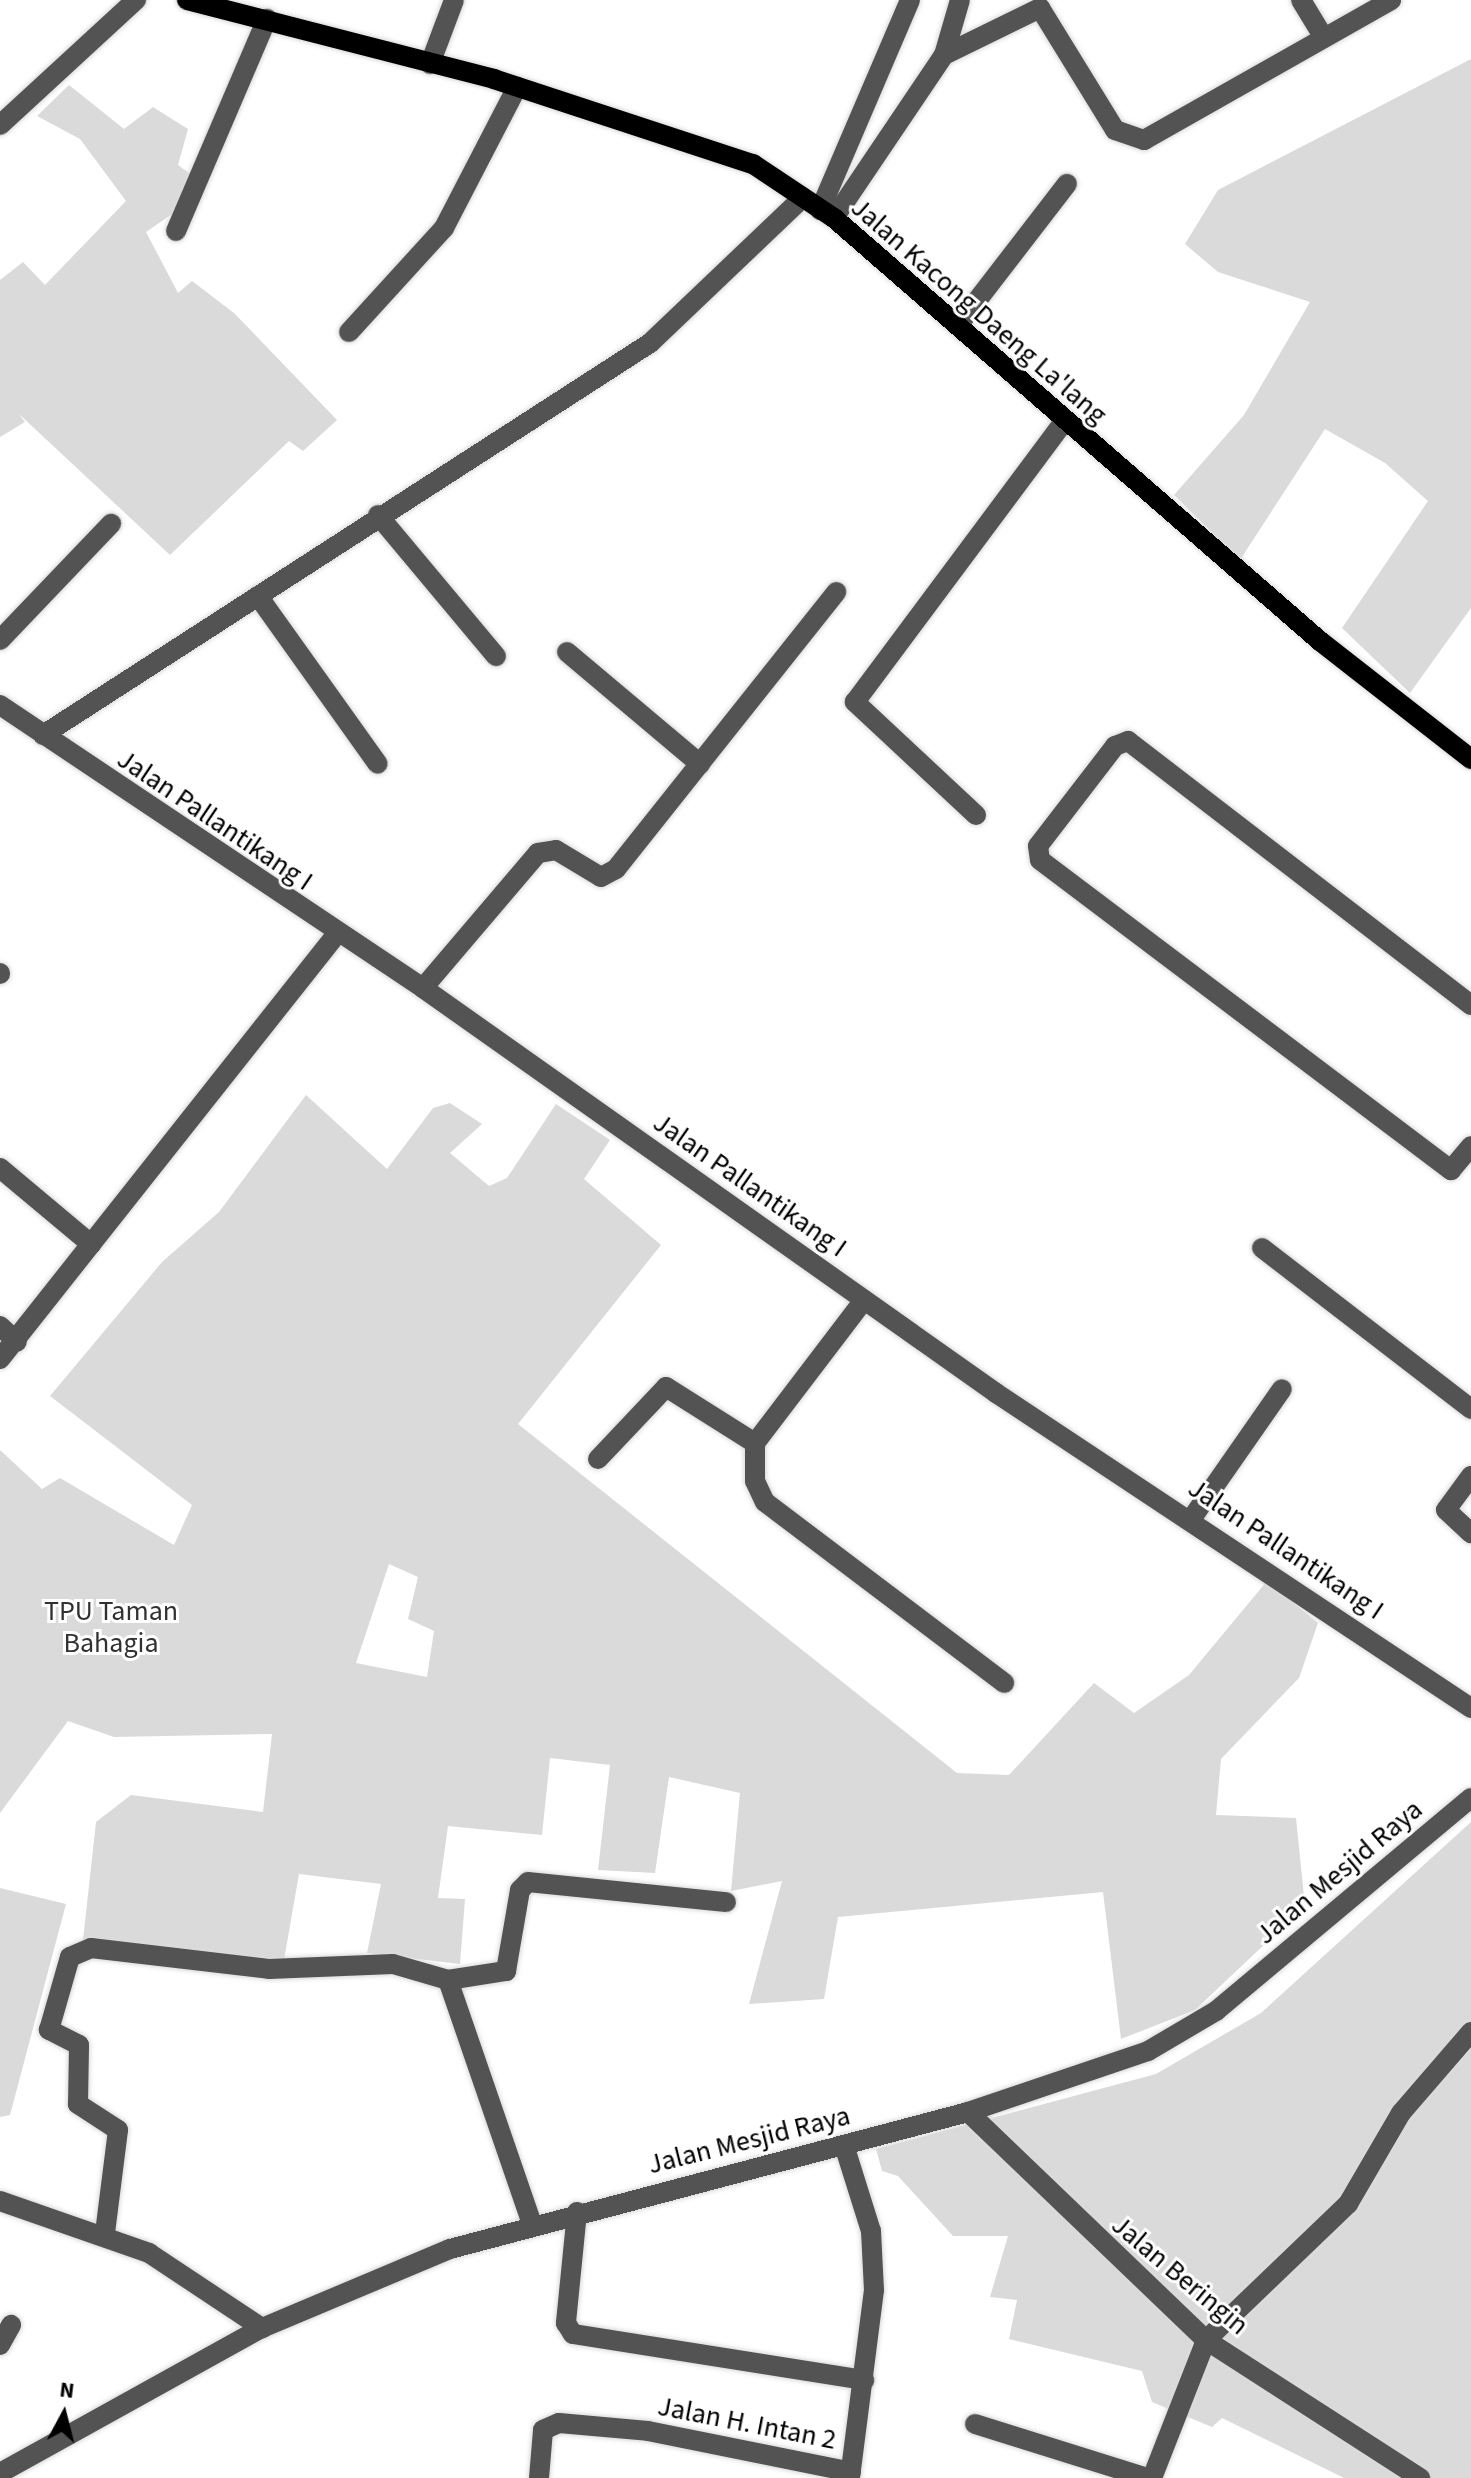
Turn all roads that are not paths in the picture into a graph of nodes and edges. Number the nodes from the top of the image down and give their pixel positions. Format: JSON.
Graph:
{"nodes":[{"id":1,"x":136,"y":0,"type":"edge"},
{"id":2,"x":187,"y":0,"type":"edge"},
{"id":3,"x":454,"y":0,"type":"edge"},
{"id":4,"x":910,"y":0,"type":"edge"},
{"id":5,"x":960,"y":0,"type":"edge"},
{"id":6,"x":1301,"y":0,"type":"edge"},
{"id":7,"x":1391,"y":0,"type":"edge"},
{"id":8,"x":1044,"y":3,"type":"edge"},
{"id":9,"x":267,"y":19,"type":"junction"},
{"id":10,"x":1324,"y":38,"type":"junction"},
{"id":11,"x":944,"y":55,"type":"junction"},
{"id":12,"x":430,"y":64,"type":"junction"},
{"id":13,"x":517,"y":87,"type":"junction"},
{"id":14,"x":0,"y":125,"type":"edge"},
{"id":15,"x":1067,"y":184,"type":"dead end"},
{"id":16,"x":801,"y":199,"type":"junction"},
{"id":17,"x":827,"y":214,"type":"junction"},
{"id":18,"x":176,"y":231,"type":"dead end"},
{"id":19,"x":959,"y":324,"type":"junction"},
{"id":20,"x":349,"y":332,"type":"dead end"},
{"id":21,"x":1063,"y":423,"type":"junction"},
{"id":22,"x":378,"y":515,"type":"junction"},
{"id":23,"x":111,"y":524,"type":"dead end"},
{"id":24,"x":836,"y":592,"type":"dead end"},
{"id":25,"x":258,"y":596,"type":"junction"},
{"id":26,"x":0,"y":640,"type":"edge"},
{"id":27,"x":567,"y":652,"type":"dead end"},
{"id":28,"x":496,"y":656,"type":"dead end"},
{"id":29,"x":0,"y":705,"type":"edge"},
{"id":30,"x":43,"y":735,"type":"junction"},
{"id":31,"x":1471,"y":759,"type":"edge"},
{"id":32,"x":378,"y":764,"type":"dead end"},
{"id":33,"x":700,"y":764,"type":"junction"},
{"id":34,"x":976,"y":815,"type":"dead end"},
{"id":35,"x":335,"y":936,"type":"junction"},
{"id":36,"x":423,"y":988,"type":"junction"},
{"id":37,"x":1471,"y":1005,"type":"edge"},
{"id":38,"x":1471,"y":1146,"type":"edge"},
{"id":39,"x":0,"y":1168,"type":"edge"},
{"id":40,"x":91,"y":1244,"type":"junction"},
{"id":41,"x":1262,"y":1248,"type":"dead end"},
{"id":42,"x":864,"y":1300,"type":"junction"},
{"id":43,"x":0,"y":1326,"type":"edge"},
{"id":44,"x":17,"y":1342,"type":"junction"},
{"id":45,"x":0,"y":1359,"type":"edge"},
{"id":46,"x":1282,"y":1389,"type":"dead end"},
{"id":47,"x":1471,"y":1409,"type":"edge"},
{"id":48,"x":755,"y":1443,"type":"junction"},
{"id":49,"x":598,"y":1459,"type":"dead end"},
{"id":50,"x":1471,"y":1476,"type":"edge"},
{"id":51,"x":1192,"y":1518,"type":"junction"},
{"id":52,"x":1471,"y":1533,"type":"edge"},
{"id":53,"x":1004,"y":1683,"type":"dead end"},
{"id":54,"x":1471,"y":1708,"type":"edge"},
{"id":55,"x":1471,"y":1798,"type":"edge"},
{"id":56,"x":726,"y":1902,"type":"dead end"},
{"id":57,"x":448,"y":1980,"type":"junction"},
{"id":58,"x":1471,"y":2032,"type":"edge"},
{"id":59,"x":968,"y":2112,"type":"junction"},
{"id":60,"x":844,"y":2145,"type":"junction"},
{"id":61,"x":0,"y":2201,"type":"edge"},
{"id":62,"x":577,"y":2212,"type":"junction"},
{"id":63,"x":532,"y":2224,"type":"junction"},
{"id":64,"x":105,"y":2233,"type":"junction"},
{"id":65,"x":11,"y":2325,"type":"dead end"},
{"id":66,"x":262,"y":2328,"type":"junction"},
{"id":67,"x":1206,"y":2340,"type":"junction"},
{"id":68,"x":0,"y":2345,"type":"edge"},
{"id":69,"x":864,"y":2380,"type":"junction"},
{"id":70,"x":975,"y":2424,"type":"dead end"},
{"id":71,"x":0,"y":2473,"type":"edge"},
{"id":72,"x":850,"y":2475,"type":"edge"},
{"id":73,"x":539,"y":2478,"type":"edge"},
{"id":74,"x":1149,"y":2478,"type":"edge"},
{"id":75,"x":1420,"y":2478,"type":"edge"}],
"edges":[{"from":1,"to":14,"type":"street"},
{"from":2,"to":9,"type":"main road","name":"Jalan Kacong Daeng La'lang"},
{"from":3,"to":12,"type":"street"},
{"from":4,"to":17,"type":"street"},
{"from":5,"to":11,"type":"street"},
{"from":6,"to":10,"type":"street"},
{"from":7,"to":10,"type":"street"},
{"from":8,"to":10,"type":"street"},
{"from":8,"to":11,"type":"street"},
{"from":9,"to":12,"type":"main road","name":"Jalan Kacong Daeng La'lang"},
{"from":9,"to":18,"type":"street"},
{"from":11,"to":17,"type":"street"},
{"from":12,"to":13,"type":"main road","name":"Jalan Kacong Daeng La'lang"},
{"from":13,"to":16,"type":"main road","name":"Jalan Kacong Daeng La'lang"},
{"from":13,"to":20,"type":"street"},
{"from":15,"to":19,"type":"street"},
{"from":16,"to":17,"type":"main road","name":"Jalan Kacong Daeng La'lang"},
{"from":16,"to":22,"type":"street"},
{"from":17,"to":19,"type":"main road","name":"Jalan Kacong Daeng La'lang"},
{"from":19,"to":21,"type":"main road","name":"Jalan Kacong Daeng La'lang"},
{"from":21,"to":31,"type":"main road","name":"Jalan Kacong Daeng La'lang"},
{"from":21,"to":34,"type":"street"},
{"from":22,"to":25,"type":"street"},
{"from":22,"to":28,"type":"street"},
{"from":23,"to":26,"type":"street"},
{"from":24,"to":33,"type":"street"},
{"from":25,"to":30,"type":"street"},
{"from":25,"to":32,"type":"street"},
{"from":27,"to":33,"type":"street"},
{"from":29,"to":30,"type":"street","name":"Jalan Pallantikang I"},
{"from":30,"to":35,"type":"street","name":"Jalan Pallantikang I"},
{"from":33,"to":36,"type":"street"},
{"from":35,"to":36,"type":"street","name":"Jalan Pallantikang I"},
{"from":35,"to":40,"type":"street"},
{"from":36,"to":42,"type":"street","name":"Jalan Pallantikang I"},
{"from":37,"to":38,"type":"street"},
{"from":39,"to":40,"type":"street"},
{"from":40,"to":44,"type":"street"},
{"from":41,"to":47,"type":"street"},
{"from":42,"to":48,"type":"street"},
{"from":42,"to":51,"type":"street","name":"Jalan Pallantikang I"},
{"from":43,"to":44,"type":"street"},
{"from":44,"to":45,"type":"street"},
{"from":46,"to":51,"type":"street"},
{"from":48,"to":49,"type":"street"},
{"from":48,"to":53,"type":"street"},
{"from":50,"to":52,"type":"street"},
{"from":51,"to":54,"type":"street","name":"Jalan Pallantikang I"},
{"from":55,"to":59,"type":"street","name":"Jalan Mesjid Raya"},
{"from":56,"to":57,"type":"street"},
{"from":57,"to":63,"type":"street"},
{"from":57,"to":64,"type":"street"},
{"from":58,"to":67,"type":"street"},
{"from":59,"to":60,"type":"street","name":"Jalan Mesjid Raya"},
{"from":59,"to":67,"type":"street","name":"Jalan Beringin"},
{"from":60,"to":62,"type":"street","name":"Jalan Mesjid Raya"},
{"from":60,"to":69,"type":"street","name":"Jalan H. Intan 2"},
{"from":61,"to":64,"type":"street"},
{"from":62,"to":63,"type":"street","name":"Jalan Mesjid Raya"},
{"from":62,"to":69,"type":"street"},
{"from":63,"to":66,"type":"street","name":"Jalan Mesjid Raya"},
{"from":64,"to":66,"type":"street"},
{"from":65,"to":68,"type":"street"},
{"from":66,"to":71,"type":"street","name":"Jalan Mesjid Raya"},
{"from":67,"to":74,"type":"street"},
{"from":67,"to":75,"type":"street","name":"Jalan Beringin"},
{"from":69,"to":72,"type":"street","name":"Jalan H. Intan 2"},
{"from":70,"to":74,"type":"street"},
{"from":72,"to":73,"type":"street","name":"Jalan H. Intan 2"}]}
